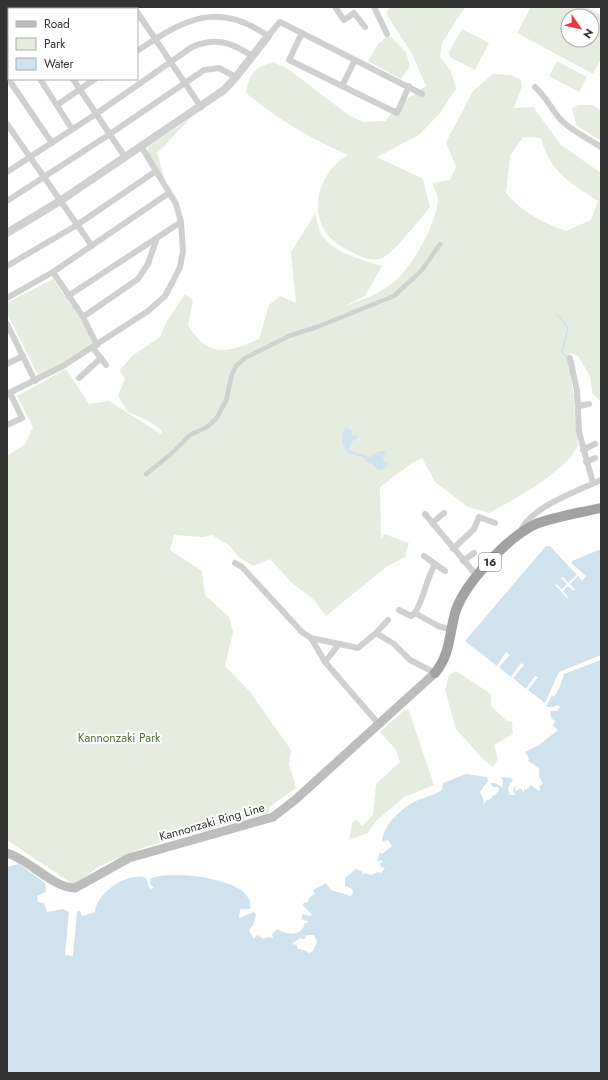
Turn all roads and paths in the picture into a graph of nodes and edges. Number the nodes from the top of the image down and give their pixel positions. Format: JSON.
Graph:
{"nodes":[{"id":1,"x":335,"y":7,"type":"edge"},
{"id":2,"x":374,"y":7,"type":"edge"},
{"id":3,"x":138,"y":13,"type":"edge"},
{"id":4,"x":366,"y":27,"type":"dead end"},
{"id":5,"x":302,"y":33,"type":"junction"},
{"id":6,"x":387,"y":34,"type":"dead end"},
{"id":7,"x":268,"y":36,"type":"junction"},
{"id":8,"x":156,"y":39,"type":"junction"},
{"id":9,"x":138,"y":48,"type":"edge"},
{"id":10,"x":252,"y":56,"type":"junction"},
{"id":11,"x":170,"y":60,"type":"junction"},
{"id":12,"x":355,"y":60,"type":"junction"},
{"id":13,"x":236,"y":77,"type":"junction"},
{"id":14,"x":10,"y":80,"type":"edge"},
{"id":15,"x":41,"y":80,"type":"edge"},
{"id":16,"x":74,"y":80,"type":"edge"},
{"id":17,"x":94,"y":80,"type":"edge"},
{"id":18,"x":185,"y":84,"type":"junction"},
{"id":19,"x":342,"y":86,"type":"junction"},
{"id":20,"x":409,"y":86,"type":"junction"},
{"id":21,"x":534,"y":87,"type":"dead end"},
{"id":22,"x":80,"y":89,"type":"junction"},
{"id":23,"x":422,"y":94,"type":"dead end"},
{"id":24,"x":57,"y":104,"type":"junction"},
{"id":25,"x":201,"y":107,"type":"junction"},
{"id":26,"x":96,"y":114,"type":"junction"},
{"id":27,"x":7,"y":124,"type":"edge"},
{"id":28,"x":72,"y":129,"type":"junction"},
{"id":29,"x":110,"y":134,"type":"junction"},
{"id":30,"x":52,"y":143,"type":"junction"},
{"id":31,"x":141,"y":146,"type":"junction"},
{"id":32,"x":601,"y":148,"type":"edge"},
{"id":33,"x":125,"y":157,"type":"junction"},
{"id":34,"x":30,"y":158,"type":"junction"},
{"id":35,"x":156,"y":171,"type":"junction"},
{"id":36,"x":7,"y":172,"type":"edge"},
{"id":37,"x":44,"y":178,"type":"junction"},
{"id":38,"x":169,"y":193,"type":"junction"},
{"id":39,"x":7,"y":201,"type":"edge"},
{"id":40,"x":60,"y":201,"type":"junction"},
{"id":41,"x":181,"y":222,"type":"junction"},
{"id":42,"x":77,"y":225,"type":"junction"},
{"id":43,"x":7,"y":233,"type":"edge"},
{"id":44,"x":157,"y":238,"type":"junction"},
{"id":45,"x":440,"y":244,"type":"dead end"},
{"id":46,"x":92,"y":246,"type":"junction"},
{"id":47,"x":7,"y":266,"type":"edge"},
{"id":48,"x":53,"y":272,"type":"junction"},
{"id":49,"x":68,"y":296,"type":"junction"},
{"id":50,"x":7,"y":298,"type":"edge"},
{"id":51,"x":83,"y":317,"type":"junction"},
{"id":52,"x":7,"y":324,"type":"edge"},
{"id":53,"x":9,"y":331,"type":"edge"},
{"id":54,"x":95,"y":346,"type":"junction"},
{"id":55,"x":23,"y":356,"type":"junction"},
{"id":56,"x":101,"y":358,"type":"junction"},
{"id":57,"x":570,"y":358,"type":"dead end"},
{"id":58,"x":7,"y":364,"type":"edge"},
{"id":59,"x":106,"y":365,"type":"dead end"},
{"id":60,"x":79,"y":378,"type":"dead end"},
{"id":61,"x":35,"y":381,"type":"junction"},
{"id":62,"x":8,"y":393,"type":"edge"},
{"id":63,"x":589,"y":404,"type":"dead end"},
{"id":64,"x":579,"y":406,"type":"junction"},
{"id":65,"x":7,"y":425,"type":"edge"},
{"id":66,"x":595,"y":444,"type":"dead end"},
{"id":67,"x":584,"y":450,"type":"junction"},
{"id":68,"x":595,"y":458,"type":"dead end"},
{"id":69,"x":586,"y":462,"type":"junction"},
{"id":70,"x":146,"y":474,"type":"dead end"},
{"id":71,"x":601,"y":480,"type":"edge"},
{"id":72,"x":593,"y":483,"type":"junction"},
{"id":73,"x":601,"y":508,"type":"edge"},
{"id":74,"x":539,"y":511,"type":"junction"},
{"id":75,"x":444,"y":513,"type":"dead end"},
{"id":76,"x":425,"y":514,"type":"dead end"},
{"id":77,"x":432,"y":522,"type":"junction"},
{"id":78,"x":543,"y":522,"type":"junction"},
{"id":79,"x":494,"y":523,"type":"dead end"},
{"id":80,"x":520,"y":533,"type":"junction"},
{"id":81,"x":453,"y":549,"type":"junction"},
{"id":82,"x":474,"y":553,"type":"dead end"},
{"id":83,"x":424,"y":556,"type":"dead end"},
{"id":84,"x":463,"y":561,"type":"junction"},
{"id":85,"x":235,"y":563,"type":"dead end"},
{"id":86,"x":435,"y":564,"type":"junction"},
{"id":87,"x":445,"y":571,"type":"dead end"},
{"id":88,"x":476,"y":576,"type":"junction"},
{"id":89,"x":398,"y":610,"type":"dead end"},
{"id":90,"x":415,"y":613,"type":"junction"},
{"id":91,"x":388,"y":620,"type":"dead end"},
{"id":92,"x":452,"y":630,"type":"junction"},
{"id":93,"x":376,"y":633,"type":"junction"},
{"id":94,"x":311,"y":638,"type":"junction"},
{"id":95,"x":339,"y":644,"type":"junction"},
{"id":96,"x":325,"y":662,"type":"junction"},
{"id":97,"x":435,"y":673,"type":"junction"},
{"id":98,"x":377,"y":722,"type":"dead end"},
{"id":99,"x":7,"y":853,"type":"edge"}],
"edges":[{"from":1,"to":4,"type":"street"},
{"from":2,"to":6,"type":"street"},
{"from":3,"to":8,"type":"street"},
{"from":5,"to":7,"type":"street"},
{"from":5,"to":12,"type":"street"},
{"from":5,"to":19,"type":"street"},
{"from":7,"to":8,"type":"street"},
{"from":7,"to":10,"type":"street"},
{"from":8,"to":9,"type":"street"},
{"from":8,"to":11,"type":"street"},
{"from":10,"to":11,"type":"street"},
{"from":10,"to":13,"type":"street"},
{"from":11,"to":18,"type":"street"},
{"from":11,"to":26,"type":"street"},
{"from":12,"to":19,"type":"street"},
{"from":12,"to":20,"type":"street"},
{"from":13,"to":18,"type":"street"},
{"from":13,"to":25,"type":"street"},
{"from":14,"to":30,"type":"street"},
{"from":15,"to":24,"type":"street"},
{"from":16,"to":22,"type":"street"},
{"from":17,"to":22,"type":"street"},
{"from":18,"to":25,"type":"street"},
{"from":18,"to":29,"type":"street"},
{"from":19,"to":20,"type":"street"},
{"from":20,"to":23,"type":"street"},
{"from":21,"to":32,"type":"street"},
{"from":22,"to":24,"type":"street"},
{"from":22,"to":26,"type":"street"},
{"from":24,"to":28,"type":"street"},
{"from":25,"to":31,"type":"street"},
{"from":26,"to":28,"type":"street"},
{"from":26,"to":29,"type":"street"},
{"from":27,"to":34,"type":"street"},
{"from":28,"to":30,"type":"street"},
{"from":29,"to":33,"type":"street"},
{"from":29,"to":37,"type":"street"},
{"from":30,"to":34,"type":"street"},
{"from":31,"to":33,"type":"street"},
{"from":31,"to":35,"type":"street"},
{"from":33,"to":40,"type":"street"},
{"from":34,"to":36,"type":"street"},
{"from":34,"to":37,"type":"street"},
{"from":35,"to":38,"type":"street"},
{"from":35,"to":42,"type":"street"},
{"from":37,"to":39,"type":"street"},
{"from":37,"to":40,"type":"street"},
{"from":38,"to":41,"type":"street"},
{"from":38,"to":46,"type":"street"},
{"from":40,"to":42,"type":"street"},
{"from":40,"to":43,"type":"street"},
{"from":41,"to":44,"type":"street"},
{"from":41,"to":54,"type":"street"},
{"from":42,"to":46,"type":"street"},
{"from":42,"to":47,"type":"street"},
{"from":44,"to":49,"type":"street"},
{"from":44,"to":51,"type":"street"},
{"from":45,"to":70,"type":"street"},
{"from":46,"to":48,"type":"street"},
{"from":48,"to":49,"type":"street"},
{"from":48,"to":50,"type":"street"},
{"from":49,"to":51,"type":"street"},
{"from":51,"to":54,"type":"street"},
{"from":52,"to":53,"type":"street"},
{"from":53,"to":55,"type":"street"},
{"from":54,"to":56,"type":"street"},
{"from":54,"to":61,"type":"street"},
{"from":55,"to":58,"type":"street"},
{"from":55,"to":61,"type":"street"},
{"from":56,"to":59,"type":"street"},
{"from":56,"to":60,"type":"street"},
{"from":57,"to":64,"type":"street"},
{"from":61,"to":62,"type":"street"},
{"from":62,"to":65,"type":"street"},
{"from":63,"to":64,"type":"street"},
{"from":64,"to":67,"type":"street"},
{"from":66,"to":67,"type":"street"},
{"from":67,"to":69,"type":"street"},
{"from":68,"to":69,"type":"street"},
{"from":69,"to":72,"type":"street"},
{"from":71,"to":72,"type":"street"},
{"from":72,"to":74,"type":"street"},
{"from":73,"to":78,"type":"highway","number":"16"},
{"from":74,"to":78,"type":"street"},
{"from":74,"to":80,"type":"street"},
{"from":75,"to":77,"type":"street"},
{"from":76,"to":77,"type":"street"},
{"from":77,"to":81,"type":"street"},
{"from":78,"to":80,"type":"highway","number":"16"},
{"from":79,"to":81,"type":"street"},
{"from":80,"to":88,"type":"highway","number":"16"},
{"from":81,"to":84,"type":"street"},
{"from":82,"to":84,"type":"street"},
{"from":83,"to":86,"type":"street"},
{"from":84,"to":88,"type":"street"},
{"from":85,"to":94,"type":"street"},
{"from":86,"to":87,"type":"street"},
{"from":86,"to":90,"type":"street"},
{"from":88,"to":92,"type":"highway","number":"16"},
{"from":89,"to":90,"type":"street"},
{"from":90,"to":92,"type":"street"},
{"from":91,"to":93,"type":"street"},
{"from":92,"to":97,"type":"highway","number":"16"},
{"from":93,"to":95,"type":"street"},
{"from":93,"to":97,"type":"street"},
{"from":94,"to":95,"type":"street"},
{"from":94,"to":96,"type":"street"},
{"from":95,"to":96,"type":"street"},
{"from":96,"to":98,"type":"street"},
{"from":97,"to":99,"type":"main road","name":"Kannonzaki Ring Line"}]}
